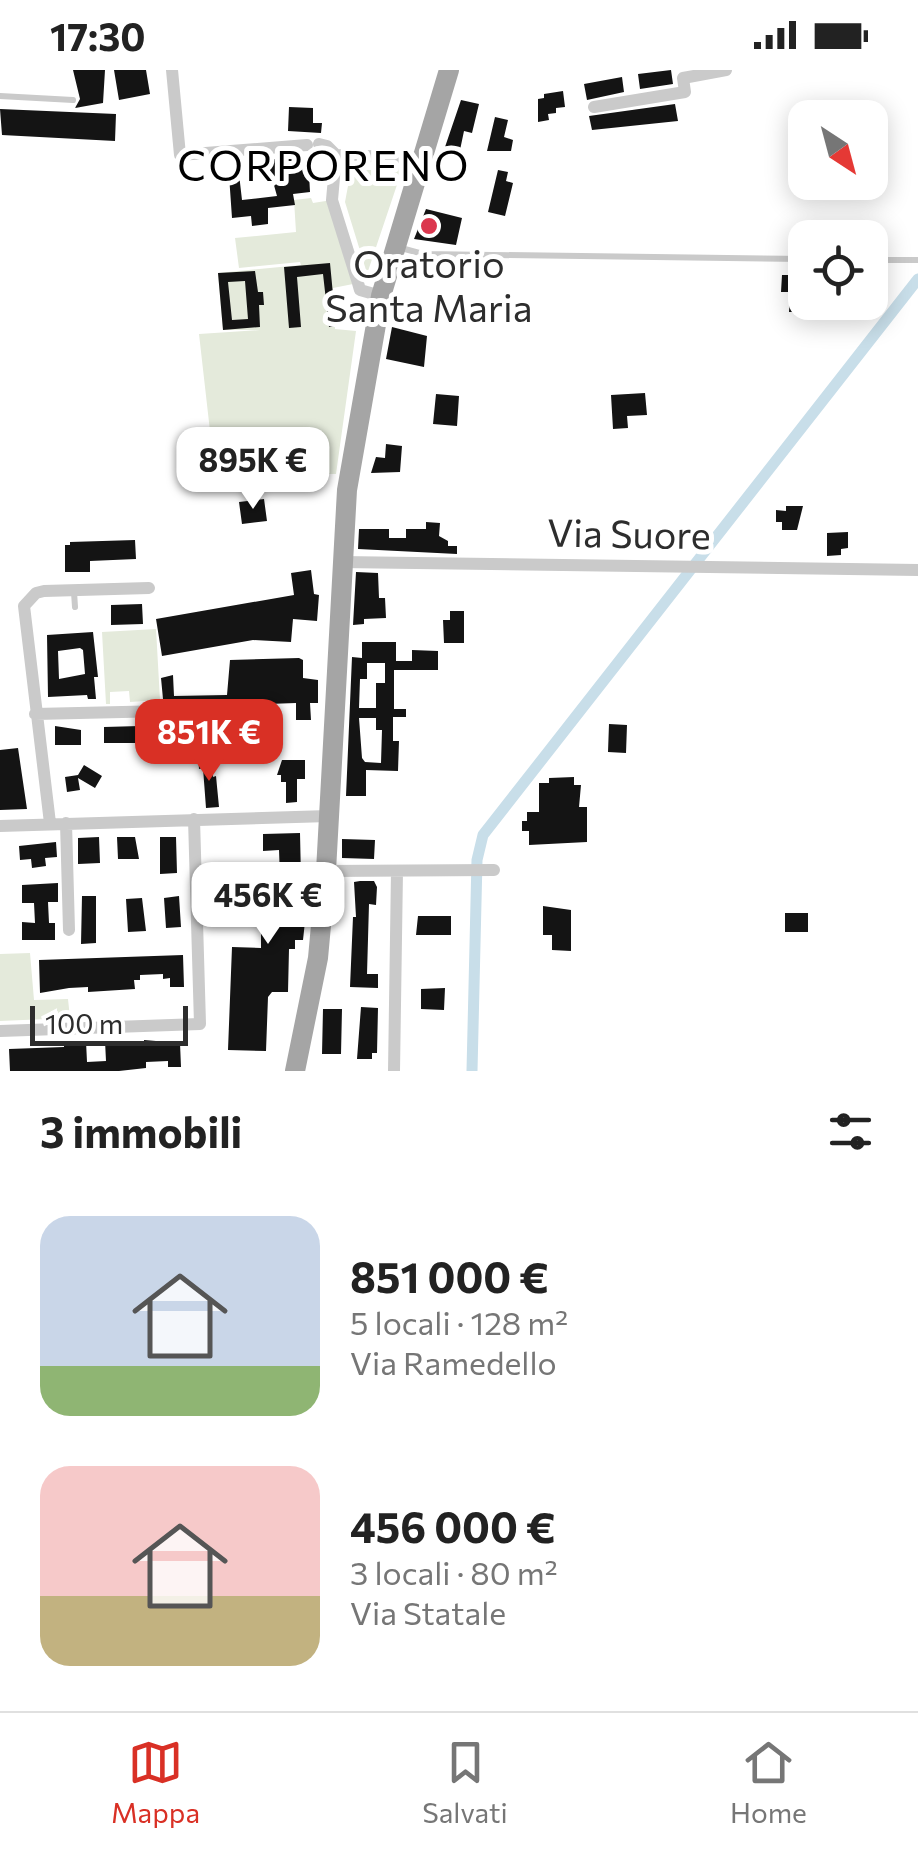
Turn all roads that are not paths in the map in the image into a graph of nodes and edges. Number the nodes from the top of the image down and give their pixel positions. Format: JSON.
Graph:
{"nodes":[{"id":1,"x":172,"y":70,"type":"edge"},
{"id":2,"x":449,"y":70,"type":"edge"},
{"id":3,"x":726,"y":70,"type":"edge"},
{"id":4,"x":0,"y":96,"type":"edge"},
{"id":5,"x":73,"y":100,"type":"dead end"},
{"id":6,"x":594,"y":107,"type":"dead end"},
{"id":7,"x":336,"y":156,"type":"junction"},
{"id":8,"x":422,"y":158,"type":"junction"},
{"id":9,"x":395,"y":246,"type":"junction"},
{"id":10,"x":788,"y":259,"type":"edge"},
{"id":11,"x":888,"y":260,"type":"edge"},
{"id":12,"x":918,"y":260,"type":"edge"},
{"id":13,"x":381,"y":296,"type":"junction"},
{"id":14,"x":340,"y":562,"type":"junction"},
{"id":15,"x":918,"y":570,"type":"edge"},
{"id":16,"x":149,"y":588,"type":"dead end"},
{"id":17,"x":74,"y":590,"type":"junction"},
{"id":18,"x":74,"y":607,"type":"dead end"},
{"id":19,"x":35,"y":714,"type":"junction"},
{"id":20,"x":170,"y":750,"type":"dead end"},
{"id":21,"x":329,"y":816,"type":"junction"},
{"id":22,"x":194,"y":818,"type":"junction"},
{"id":23,"x":50,"y":823,"type":"junction"},
{"id":24,"x":66,"y":823,"type":"junction"},
{"id":25,"x":0,"y":826,"type":"edge"},
{"id":26,"x":494,"y":870,"type":"dead end"},
{"id":27,"x":326,"y":871,"type":"junction"},
{"id":28,"x":397,"y":871,"type":"junction"},
{"id":29,"x":68,"y":930,"type":"dead end"},
{"id":30,"x":0,"y":1031,"type":"edge"},
{"id":31,"x":295,"y":1071,"type":"edge"},
{"id":32,"x":394,"y":1071,"type":"edge"}],
"edges":[{"from":1,"to":7,"type":"street"},
{"from":2,"to":8,"type":"main road"},
{"from":3,"to":6,"type":"street"},
{"from":4,"to":5,"type":"lane"},
{"from":7,"to":8,"type":"street"},
{"from":7,"to":13,"type":"street"},
{"from":8,"to":9,"type":"main road"},
{"from":9,"to":10,"type":"lane"},
{"from":9,"to":13,"type":"main road"},
{"from":11,"to":12,"type":"lane"},
{"from":13,"to":14,"type":"main road"},
{"from":14,"to":15,"type":"street","name":"Via Suore"},
{"from":14,"to":21,"type":"main road"},
{"from":16,"to":17,"type":"street"},
{"from":17,"to":18,"type":"lane"},
{"from":17,"to":19,"type":"street"},
{"from":19,"to":20,"type":"street"},
{"from":19,"to":23,"type":"street"},
{"from":21,"to":22,"type":"street"},
{"from":21,"to":27,"type":"main road"},
{"from":22,"to":24,"type":"street"},
{"from":22,"to":30,"type":"street"},
{"from":23,"to":24,"type":"street"},
{"from":23,"to":25,"type":"street"},
{"from":24,"to":29,"type":"street"},
{"from":26,"to":28,"type":"street"},
{"from":27,"to":28,"type":"street"},
{"from":27,"to":31,"type":"main road"},
{"from":28,"to":32,"type":"street"}]}
